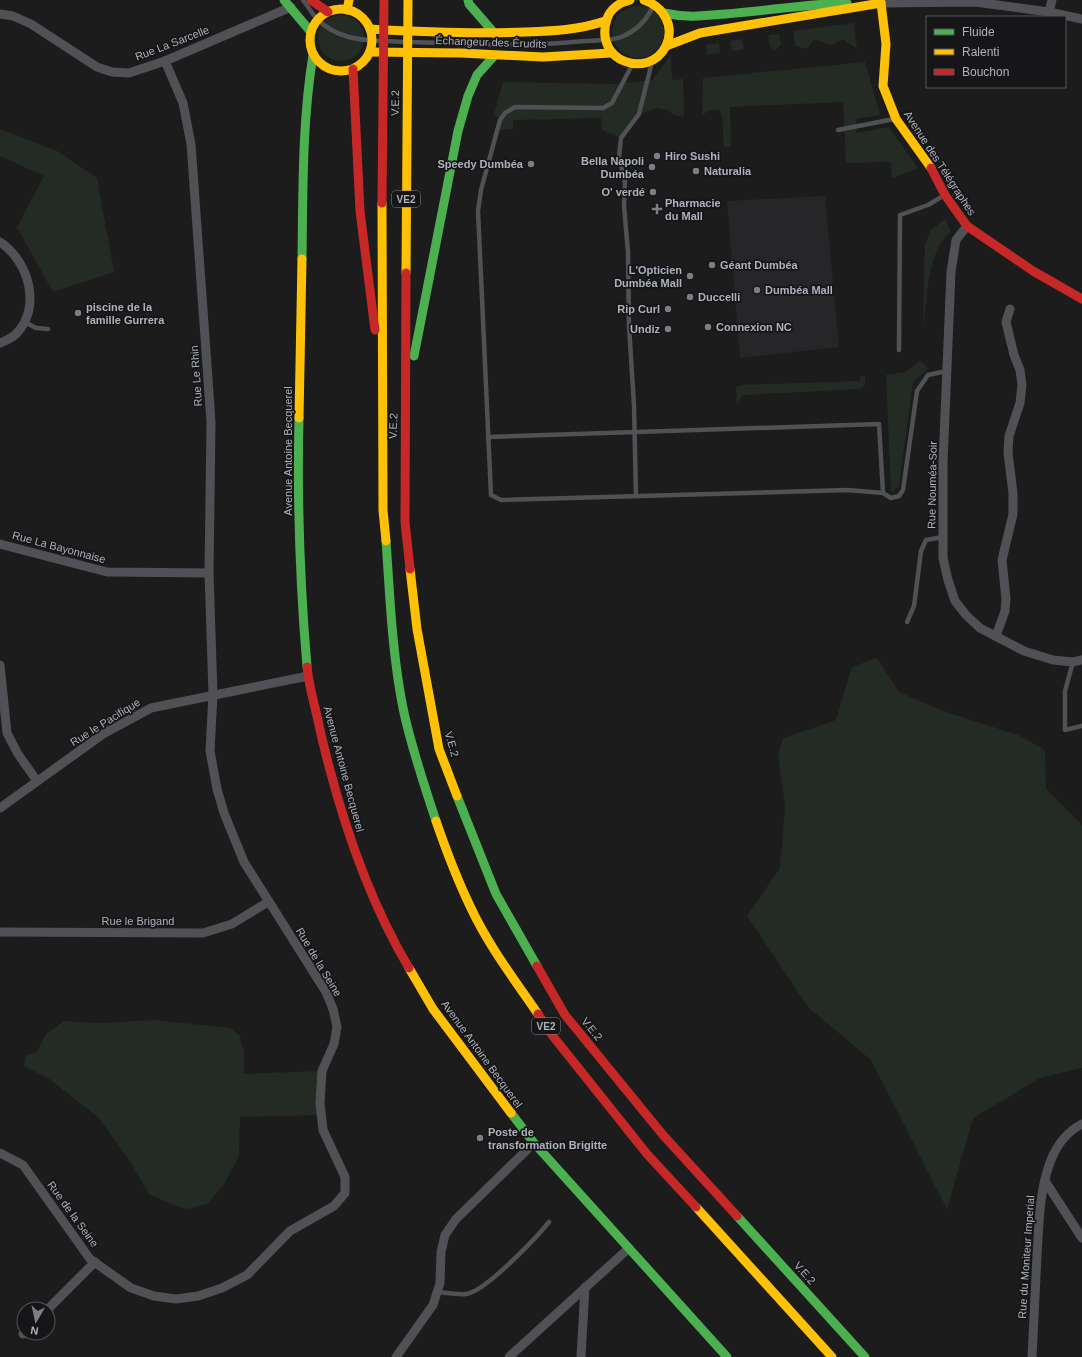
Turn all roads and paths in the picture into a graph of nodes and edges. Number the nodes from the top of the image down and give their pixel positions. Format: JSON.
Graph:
{"nodes":[{"id":1,"x":303,"y":0,"type":"edge"},
{"id":2,"x":311,"y":0,"type":"edge"},
{"id":3,"x":349,"y":0,"type":"edge"},
{"id":4,"x":384,"y":0,"type":"edge"},
{"id":5,"x":408,"y":0,"type":"edge"},
{"id":6,"x":468,"y":0,"type":"edge"},
{"id":7,"x":611,"y":0,"type":"edge"},
{"id":8,"x":630,"y":0,"type":"edge"},
{"id":9,"x":644,"y":0,"type":"edge"},
{"id":10,"x":1052,"y":0,"type":"edge"},
{"id":11,"x":881,"y":1,"type":"edge"},
{"id":12,"x":654,"y":2,"type":"edge"},
{"id":13,"x":287,"y":3,"type":"edge"},
{"id":14,"x":347,"y":10,"type":"junction"},
{"id":15,"x":328,"y":12,"type":"junction"},
{"id":16,"x":610,"y":12,"type":"junction"},
{"id":17,"x":1049,"y":12,"type":"junction"},
{"id":18,"x":664,"y":13,"type":"junction"},
{"id":19,"x":0,"y":14,"type":"edge"},
{"id":20,"x":1082,"y":19,"type":"edge"},
{"id":21,"x":318,"y":20,"type":"junction"},
{"id":22,"x":605,"y":21,"type":"junction"},
{"id":23,"x":370,"y":29,"type":"junction"},
{"id":24,"x":311,"y":32,"type":"junction"},
{"id":25,"x":495,"y":34,"type":"junction"},
{"id":26,"x":604,"y":39,"type":"junction"},
{"id":27,"x":372,"y":40,"type":"junction"},
{"id":28,"x":666,"y":46,"type":"junction"},
{"id":29,"x":460,"y":48,"type":"junction"},
{"id":30,"x":370,"y":52,"type":"junction"},
{"id":31,"x":611,"y":53,"type":"junction"},
{"id":32,"x":313,"y":55,"type":"junction"},
{"id":33,"x":494,"y":56,"type":"junction"},
{"id":34,"x":165,"y":61,"type":"junction"},
{"id":35,"x":652,"y":61,"type":"junction"},
{"id":36,"x":632,"y":65,"type":"junction"},
{"id":37,"x":326,"y":68,"type":"junction"},
{"id":38,"x":353,"y":69,"type":"junction"},
{"id":39,"x":308,"y":84,"type":"junction"},
{"id":40,"x":896,"y":119,"type":"junction"},
{"id":41,"x":838,"y":130,"type":"dead end"},
{"id":42,"x":945,"y":195,"type":"junction"},
{"id":43,"x":967,"y":226,"type":"junction"},
{"id":44,"x":0,"y":242,"type":"edge"},
{"id":45,"x":1082,"y":299,"type":"edge"},
{"id":46,"x":1010,"y":308,"type":"dead end"},
{"id":47,"x":25,"y":322,"type":"junction"},
{"id":48,"x":48,"y":329,"type":"dead end"},
{"id":49,"x":0,"y":343,"type":"edge"},
{"id":50,"x":899,"y":350,"type":"dead end"},
{"id":51,"x":947,"y":371,"type":"junction"},
{"id":52,"x":384,"y":385,"type":"junction"},
{"id":53,"x":406,"y":397,"type":"junction"},
{"id":54,"x":635,"y":431,"type":"junction"},
{"id":55,"x":488,"y":437,"type":"junction"},
{"id":56,"x":883,"y":493,"type":"junction"},
{"id":57,"x":636,"y":496,"type":"junction"},
{"id":58,"x":943,"y":537,"type":"junction"},
{"id":59,"x":0,"y":544,"type":"edge"},
{"id":60,"x":209,"y":573,"type":"junction"},
{"id":61,"x":907,"y":622,"type":"dead end"},
{"id":62,"x":996,"y":636,"type":"junction"},
{"id":63,"x":1078,"y":661,"type":"edge"},
{"id":64,"x":0,"y":665,"type":"edge"},
{"id":65,"x":308,"y":676,"type":"junction"},
{"id":66,"x":213,"y":694,"type":"junction"},
{"id":67,"x":1082,"y":726,"type":"edge"},
{"id":68,"x":37,"y":781,"type":"junction"},
{"id":69,"x":0,"y":808,"type":"edge"},
{"id":70,"x":268,"y":902,"type":"junction"},
{"id":71,"x":0,"y":932,"type":"edge"},
{"id":72,"x":1082,"y":1124,"type":"edge"},
{"id":73,"x":534,"y":1143,"type":"junction"},
{"id":74,"x":0,"y":1153,"type":"edge"},
{"id":75,"x":1045,"y":1181,"type":"junction"},
{"id":76,"x":549,"y":1222,"type":"dead end"},
{"id":77,"x":1082,"y":1238,"type":"edge"},
{"id":78,"x":629,"y":1248,"type":"junction"},
{"id":79,"x":95,"y":1262,"type":"junction"},
{"id":80,"x":585,"y":1286,"type":"junction"},
{"id":81,"x":438,"y":1292,"type":"junction"},
{"id":82,"x":56,"y":1301,"type":"edge"},
{"id":83,"x":396,"y":1357,"type":"edge"},
{"id":84,"x":509,"y":1357,"type":"edge"},
{"id":85,"x":581,"y":1357,"type":"edge"},
{"id":86,"x":727,"y":1357,"type":"edge"},
{"id":87,"x":832,"y":1357,"type":"edge"},
{"id":88,"x":865,"y":1357,"type":"edge"},
{"id":89,"x":1032,"y":1357,"type":"edge"}],
"edges":[{"from":1,"to":21,"type":"lane"},
{"from":2,"to":15,"type":"main road"},
{"from":3,"to":14,"type":"main road"},
{"from":4,"to":52,"type":"main road","name":"V.E.2","number":"VE2"},
{"from":5,"to":53,"type":"main road","name":"V.E.2","number":"VE2"},
{"from":6,"to":25,"type":"main road"},
{"from":7,"to":16,"type":"main road"},
{"from":8,"to":16,"type":"main road"},
{"from":9,"to":12,"type":"main road"},
{"from":10,"to":17,"type":"street"},
{"from":11,"to":17,"type":"street"},
{"from":11,"to":18,"type":"main road"},
{"from":11,"to":28,"type":"main road"},
{"from":11,"to":40,"type":"main road","name":"Avenue des Télégraphes"},
{"from":12,"to":18,"type":"main road"},
{"from":12,"to":26,"type":"lane"},
{"from":13,"to":24,"type":"main road"},
{"from":13,"to":34,"type":"street","name":"Rue La Sarcelle"},
{"from":14,"to":15,"type":"main road"},
{"from":14,"to":23,"type":"main road"},
{"from":15,"to":21,"type":"main road"},
{"from":16,"to":22,"type":"main road"},
{"from":17,"to":20,"type":"street"},
{"from":18,"to":28,"type":"main road"},
{"from":19,"to":34,"type":"street","name":"Rue La Sarcelle"},
{"from":21,"to":24,"type":"main road"},
{"from":21,"to":27,"type":"lane"},
{"from":22,"to":25,"type":"main road","name":"Échangeur des Érudits"},
{"from":22,"to":26,"type":"main road"},
{"from":23,"to":25,"type":"main road","name":"Échangeur des Érudits"},
{"from":23,"to":27,"type":"main road"},
{"from":24,"to":32,"type":"main road","name":"Avenue Antoine Becquerel"},
{"from":26,"to":29,"type":"lane"},
{"from":26,"to":31,"type":"main road"},
{"from":27,"to":29,"type":"lane"},
{"from":27,"to":30,"type":"main road"},
{"from":28,"to":35,"type":"main road"},
{"from":29,"to":30,"type":"main road","name":"Échangeur des Érudits"},
{"from":29,"to":33,"type":"main road","name":"Échangeur des Érudits"},
{"from":30,"to":38,"type":"main road"},
{"from":31,"to":33,"type":"main road","name":"Échangeur des Érudits"},
{"from":31,"to":36,"type":"main road"},
{"from":32,"to":37,"type":"main road"},
{"from":32,"to":39,"type":"main road","name":"Avenue Antoine Becquerel"},
{"from":33,"to":53,"type":"main road"},
{"from":34,"to":60,"type":"street","name":"Rue Le Rhin"},
{"from":35,"to":36,"type":"main road"},
{"from":35,"to":54,"type":"lane"},
{"from":36,"to":55,"type":"lane"},
{"from":37,"to":38,"type":"main road"},
{"from":37,"to":39,"type":"main road"},
{"from":38,"to":52,"type":"main road"},
{"from":39,"to":65,"type":"main road","name":"Avenue Antoine Becquerel"},
{"from":40,"to":41,"type":"lane"},
{"from":40,"to":42,"type":"main road","name":"Avenue des Télégraphes"},
{"from":42,"to":43,"type":"main road","name":"Avenue des Télégraphes"},
{"from":42,"to":50,"type":"lane"},
{"from":43,"to":45,"type":"main road","name":"Avenue des Télégraphes"},
{"from":43,"to":51,"type":"street","name":"Rue Nouméa-Soir"},
{"from":44,"to":47,"type":"street"},
{"from":46,"to":62,"type":"street"},
{"from":47,"to":48,"type":"lane"},
{"from":47,"to":49,"type":"street"},
{"from":51,"to":56,"type":"lane"},
{"from":51,"to":58,"type":"street","name":"Rue Nouméa-Soir"},
{"from":52,"to":87,"type":"main road","name":"V.E.2","number":"VE2"},
{"from":53,"to":88,"type":"main road","name":"V.E.2","number":"VE2"},
{"from":54,"to":55,"type":"lane"},
{"from":54,"to":56,"type":"lane"},
{"from":54,"to":57,"type":"lane"},
{"from":55,"to":57,"type":"lane"},
{"from":56,"to":57,"type":"lane"},
{"from":58,"to":61,"type":"lane"},
{"from":58,"to":62,"type":"street","name":"Rue Nouméa-Soir"},
{"from":59,"to":60,"type":"street","name":"Rue La Bayonnaise"},
{"from":60,"to":66,"type":"street","name":"Rue Le Rhin"},
{"from":62,"to":63,"type":"street","name":"Rue Nouméa-Soir"},
{"from":63,"to":67,"type":"lane"},
{"from":64,"to":68,"type":"street"},
{"from":65,"to":66,"type":"street","name":"Rue le Pacifique"},
{"from":65,"to":73,"type":"main road","name":"Avenue Antoine Becquerel"},
{"from":66,"to":68,"type":"street","name":"Rue le Pacifique"},
{"from":66,"to":70,"type":"street","name":"Rue de la Seine"},
{"from":68,"to":69,"type":"street","name":"Rue le Pacifique"},
{"from":70,"to":71,"type":"street","name":"Rue le Brigand"},
{"from":70,"to":79,"type":"street","name":"Rue de la Seine"},
{"from":72,"to":75,"type":"street","name":"Rue du Moniteur Imperial"},
{"from":73,"to":78,"type":"main road","name":"Avenue Antoine Becquerel"},
{"from":73,"to":81,"type":"street"},
{"from":74,"to":79,"type":"street","name":"Rue de la Seine"},
{"from":75,"to":77,"type":"street"},
{"from":75,"to":89,"type":"street","name":"Rue du Moniteur Imperial"},
{"from":76,"to":81,"type":"lane"},
{"from":78,"to":80,"type":"street"},
{"from":78,"to":86,"type":"main road","name":"Avenue Antoine Becquerel"},
{"from":79,"to":82,"type":"street"},
{"from":80,"to":84,"type":"street"},
{"from":80,"to":85,"type":"street"},
{"from":81,"to":83,"type":"street"}]}
